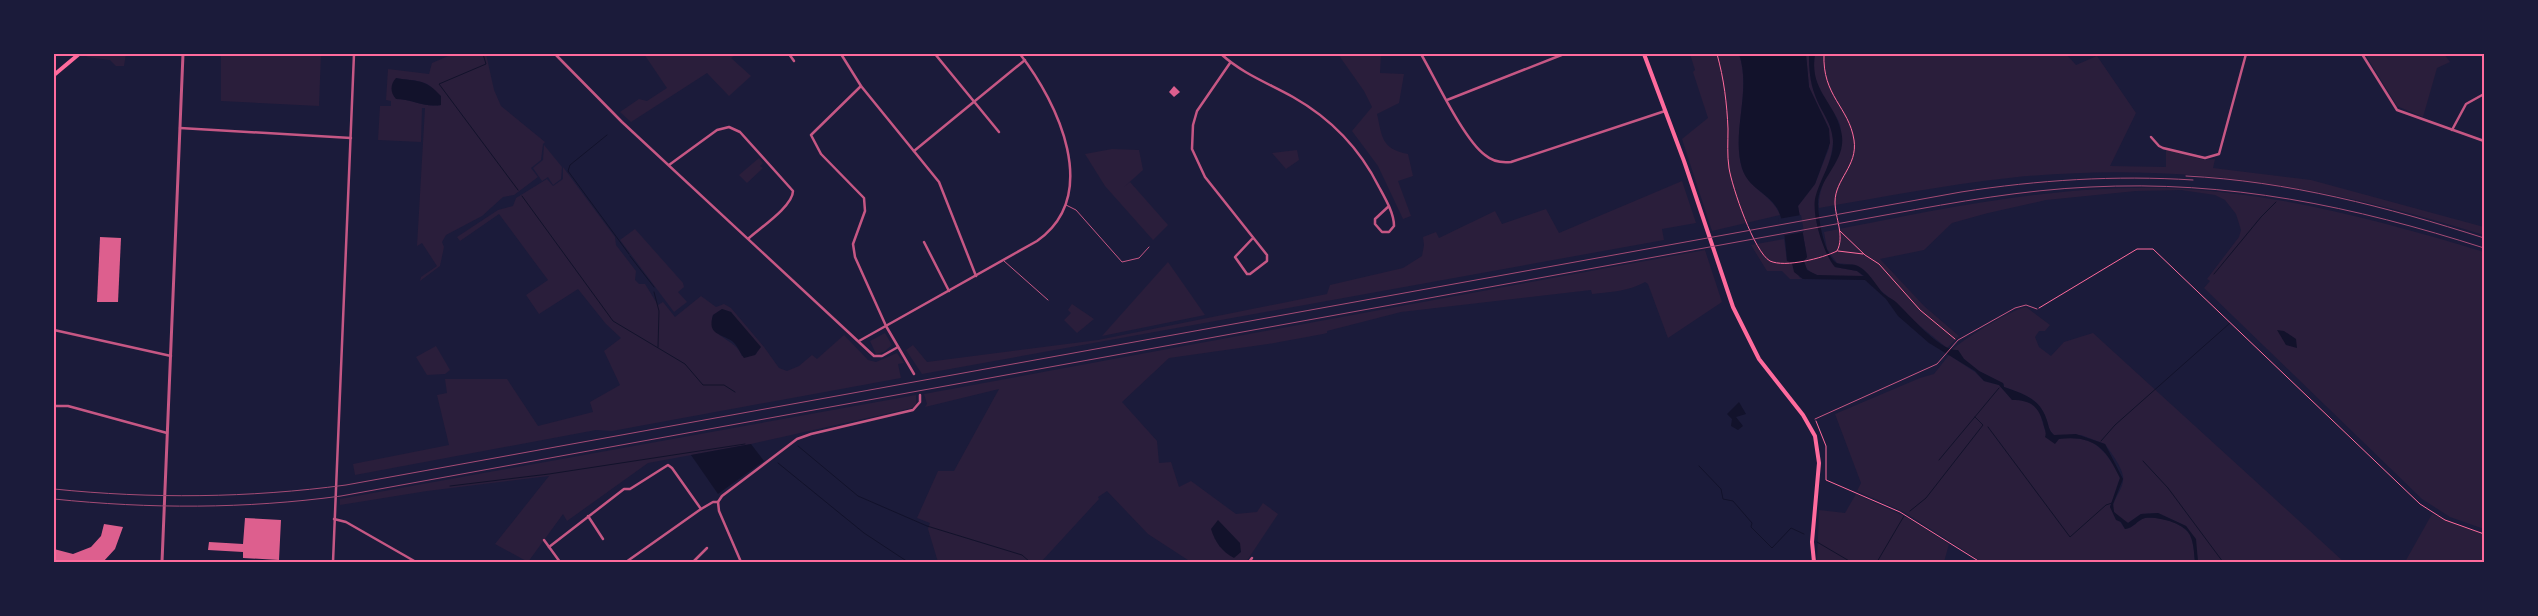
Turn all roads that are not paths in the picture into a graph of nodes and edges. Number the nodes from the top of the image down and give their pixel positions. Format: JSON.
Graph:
{"nodes":[{"id":1,"x":77,"y":54,"type":"edge"},
{"id":2,"x":183,"y":54,"type":"edge"},
{"id":3,"x":354,"y":54,"type":"edge"},
{"id":4,"x":555,"y":54,"type":"edge"},
{"id":5,"x":788,"y":54,"type":"edge"},
{"id":6,"x":841,"y":54,"type":"edge"},
{"id":7,"x":935,"y":54,"type":"edge"},
{"id":8,"x":1020,"y":54,"type":"edge"},
{"id":9,"x":1221,"y":54,"type":"edge"},
{"id":10,"x":1421,"y":54,"type":"edge"},
{"id":11,"x":1564,"y":54,"type":"edge"},
{"id":12,"x":1644,"y":54,"type":"edge"},
{"id":13,"x":2246,"y":54,"type":"edge"},
{"id":14,"x":2362,"y":54,"type":"edge"},
{"id":15,"x":1025,"y":60,"type":"junction"},
{"id":16,"x":794,"y":61,"type":"dead end"},
{"id":17,"x":1230,"y":62,"type":"junction"},
{"id":18,"x":54,"y":75,"type":"edge"},
{"id":19,"x":861,"y":86,"type":"junction"},
{"id":20,"x":2484,"y":94,"type":"edge"},
{"id":21,"x":1447,"y":100,"type":"junction"},
{"id":22,"x":974,"y":102,"type":"junction"},
{"id":23,"x":1666,"y":111,"type":"junction"},
{"id":24,"x":180,"y":128,"type":"junction"},
{"id":25,"x":2452,"y":130,"type":"junction"},
{"id":26,"x":999,"y":132,"type":"dead end"},
{"id":27,"x":2151,"y":137,"type":"dead end"},
{"id":28,"x":352,"y":138,"type":"junction"},
{"id":29,"x":2484,"y":141,"type":"edge"},
{"id":30,"x":914,"y":151,"type":"junction"},
{"id":31,"x":668,"y":165,"type":"junction"},
{"id":32,"x":1066,"y":205,"type":"junction"},
{"id":33,"x":1389,"y":206,"type":"junction"},
{"id":34,"x":748,"y":239,"type":"junction"},
{"id":35,"x":1252,"y":239,"type":"junction"},
{"id":36,"x":924,"y":242,"type":"dead end"},
{"id":37,"x":1149,"y":247,"type":"dead end"},
{"id":38,"x":1003,"y":261,"type":"junction"},
{"id":39,"x":976,"y":276,"type":"junction"},
{"id":40,"x":949,"y":291,"type":"junction"},
{"id":41,"x":1048,"y":300,"type":"dead end"},
{"id":42,"x":2037,"y":309,"type":"road end"},
{"id":43,"x":886,"y":326,"type":"junction"},
{"id":44,"x":54,"y":330,"type":"edge"},
{"id":45,"x":859,"y":341,"type":"junction"},
{"id":46,"x":898,"y":347,"type":"junction"},
{"id":47,"x":171,"y":356,"type":"junction"},
{"id":48,"x":914,"y":374,"type":"dead end"},
{"id":49,"x":920,"y":395,"type":"dead end"},
{"id":50,"x":54,"y":406,"type":"edge"},
{"id":51,"x":1814,"y":419,"type":"road end"},
{"id":52,"x":167,"y":433,"type":"junction"},
{"id":53,"x":718,"y":502,"type":"junction"},
{"id":54,"x":701,"y":509,"type":"junction"},
{"id":55,"x":588,"y":516,"type":"junction"},
{"id":56,"x":334,"y":519,"type":"junction"},
{"id":57,"x":603,"y":539,"type":"dead end"},
{"id":58,"x":544,"y":540,"type":"dead end"},
{"id":59,"x":549,"y":547,"type":"junction"},
{"id":60,"x":707,"y":548,"type":"dead end"},
{"id":61,"x":1252,"y":558,"type":"dead end"},
{"id":62,"x":162,"y":562,"type":"edge"},
{"id":63,"x":333,"y":562,"type":"edge"},
{"id":64,"x":416,"y":562,"type":"edge"},
{"id":65,"x":560,"y":562,"type":"edge"},
{"id":66,"x":626,"y":562,"type":"edge"},
{"id":67,"x":694,"y":562,"type":"edge"},
{"id":68,"x":741,"y":562,"type":"edge"},
{"id":69,"x":1249,"y":562,"type":"edge"},
{"id":70,"x":1814,"y":562,"type":"edge"}],
"edges":[{"from":1,"to":18,"type":"main road"},
{"from":2,"to":24,"type":"street"},
{"from":3,"to":28,"type":"street"},
{"from":4,"to":31,"type":"street"},
{"from":5,"to":16,"type":"street"},
{"from":6,"to":19,"type":"street"},
{"from":7,"to":22,"type":"street"},
{"from":8,"to":15,"type":"street"},
{"from":9,"to":17,"type":"street"},
{"from":10,"to":21,"type":"street"},
{"from":11,"to":21,"type":"street"},
{"from":12,"to":23,"type":"main road"},
{"from":13,"to":27,"type":"street"},
{"from":14,"to":25,"type":"street"},
{"from":15,"to":22,"type":"street"},
{"from":15,"to":32,"type":"street"},
{"from":17,"to":33,"type":"street"},
{"from":17,"to":35,"type":"street"},
{"from":19,"to":30,"type":"street"},
{"from":19,"to":43,"type":"street"},
{"from":20,"to":25,"type":"street"},
{"from":21,"to":23,"type":"street"},
{"from":22,"to":26,"type":"street"},
{"from":22,"to":30,"type":"street"},
{"from":23,"to":70,"type":"main road"},
{"from":24,"to":28,"type":"street"},
{"from":24,"to":47,"type":"street"},
{"from":25,"to":29,"type":"street"},
{"from":28,"to":56,"type":"street"},
{"from":30,"to":39,"type":"street"},
{"from":31,"to":34,"type":"street"},
{"from":31,"to":34,"type":"street"},
{"from":32,"to":37,"type":"lane"},
{"from":32,"to":38,"type":"street"},
{"from":33,"to":33,"type":"street"},
{"from":34,"to":45,"type":"street"},
{"from":35,"to":35,"type":"street"},
{"from":36,"to":40,"type":"street"},
{"from":38,"to":39,"type":"street"},
{"from":38,"to":41,"type":"lane"},
{"from":39,"to":40,"type":"street"},
{"from":40,"to":43,"type":"street"},
{"from":42,"to":51,"type":"lane"},
{"from":43,"to":45,"type":"street"},
{"from":43,"to":46,"type":"street"},
{"from":44,"to":47,"type":"street"},
{"from":45,"to":46,"type":"street"},
{"from":46,"to":48,"type":"street"},
{"from":47,"to":52,"type":"street"},
{"from":49,"to":53,"type":"street"},
{"from":50,"to":52,"type":"street"},
{"from":52,"to":62,"type":"street"},
{"from":53,"to":54,"type":"street"},
{"from":53,"to":68,"type":"street"},
{"from":54,"to":55,"type":"street"},
{"from":54,"to":66,"type":"street"},
{"from":55,"to":57,"type":"street"},
{"from":55,"to":59,"type":"street"},
{"from":56,"to":63,"type":"street"},
{"from":56,"to":64,"type":"street"},
{"from":58,"to":59,"type":"street"},
{"from":59,"to":65,"type":"street"},
{"from":60,"to":67,"type":"street"},
{"from":61,"to":69,"type":"street"}]}
